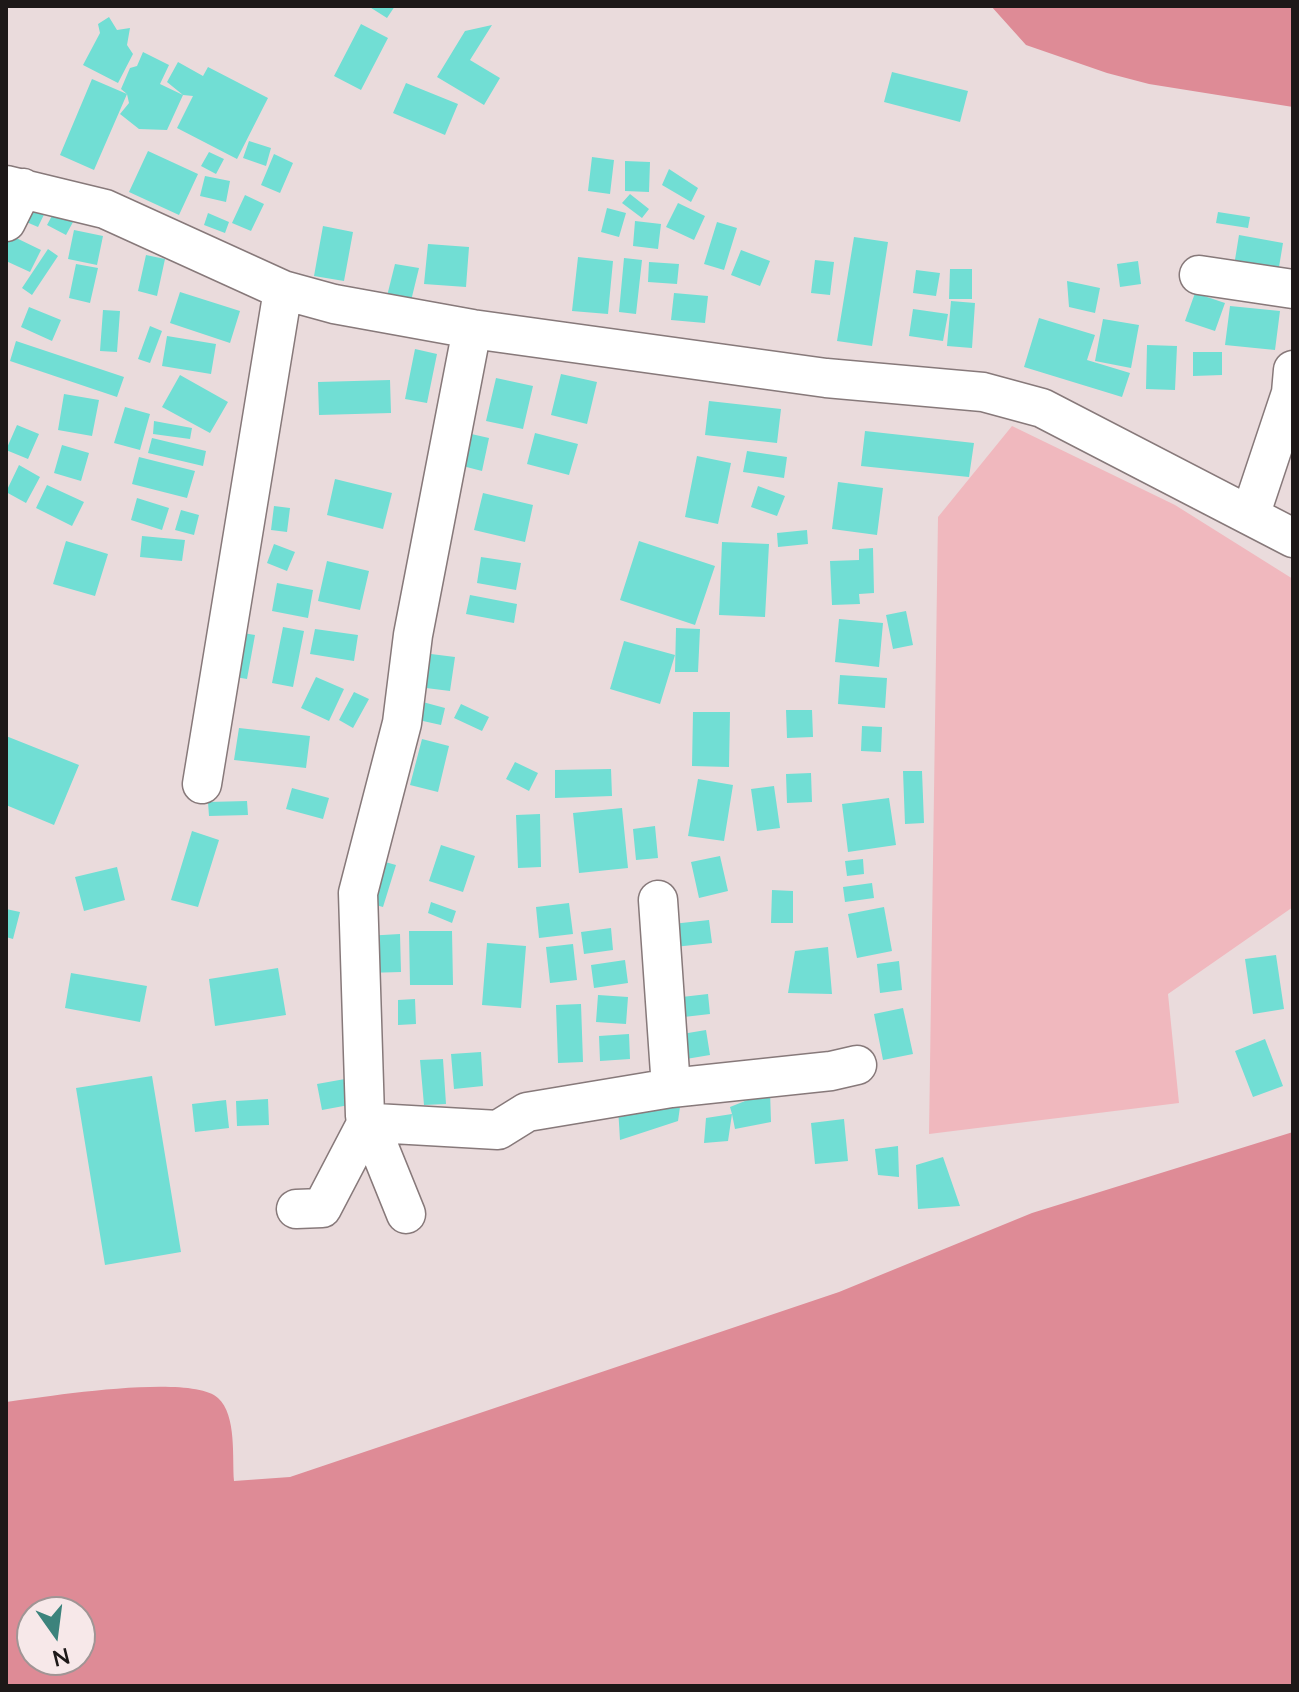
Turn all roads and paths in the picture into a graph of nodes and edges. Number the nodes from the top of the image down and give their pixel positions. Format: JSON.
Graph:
{"nodes":[{"id":1,"x":15,"y":186,"type":"edge"},
{"id":2,"x":6,"y":222,"type":"edge"},
{"id":3,"x":1199,"y":275,"type":"dead end"},
{"id":4,"x":1293,"y":289,"type":"edge"},
{"id":5,"x":283,"y":290,"type":"junction"},
{"id":6,"x":472,"y":329,"type":"junction"},
{"id":7,"x":1292,"y":386,"type":"edge"},
{"id":8,"x":1251,"y":513,"type":"junction"},
{"id":9,"x":1293,"y":538,"type":"edge"},
{"id":10,"x":202,"y":784,"type":"dead end"},
{"id":11,"x":658,"y":900,"type":"dead end"},
{"id":12,"x":857,"y":1065,"type":"dead end"},
{"id":13,"x":671,"y":1088,"type":"junction"},
{"id":14,"x":368,"y":1120,"type":"junction"},
{"id":15,"x":296,"y":1209,"type":"dead end"},
{"id":16,"x":406,"y":1214,"type":"dead end"}],
"edges":[{"from":1,"to":2,"type":"street"},
{"from":1,"to":5,"type":"street"},
{"from":3,"to":4,"type":"street"},
{"from":5,"to":6,"type":"street"},
{"from":5,"to":10,"type":"street"},
{"from":6,"to":8,"type":"street"},
{"from":6,"to":14,"type":"street"},
{"from":7,"to":8,"type":"street"},
{"from":8,"to":9,"type":"street"},
{"from":11,"to":13,"type":"street"},
{"from":12,"to":13,"type":"street"},
{"from":13,"to":14,"type":"street"},
{"from":14,"to":15,"type":"street"},
{"from":14,"to":16,"type":"street"}]}
